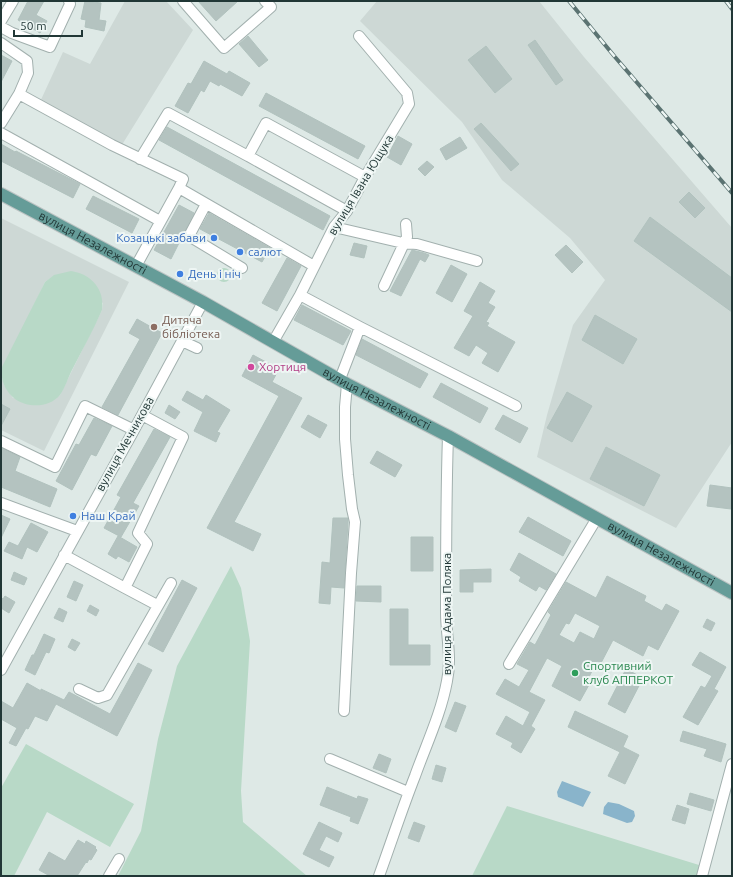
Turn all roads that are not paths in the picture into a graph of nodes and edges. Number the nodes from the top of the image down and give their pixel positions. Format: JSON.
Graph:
{"nodes":[{"id":1,"x":13,"y":1,"type":"edge"},
{"id":2,"x":69,"y":1,"type":"edge"},
{"id":3,"x":183,"y":1,"type":"edge"},
{"id":4,"x":265,"y":1,"type":"edge"},
{"id":5,"x":1,"y":21,"type":"edge"},
{"id":6,"x":1,"y":27,"type":"edge"},
{"id":7,"x":359,"y":36,"type":"dead end"},
{"id":8,"x":1,"y":43,"type":"edge"},
{"id":9,"x":19,"y":94,"type":"junction"},
{"id":10,"x":1,"y":123,"type":"edge"},
{"id":11,"x":1,"y":133,"type":"edge"},
{"id":12,"x":248,"y":156,"type":"junction"},
{"id":13,"x":140,"y":159,"type":"junction"},
{"id":14,"x":365,"y":177,"type":"junction"},
{"id":15,"x":179,"y":188,"type":"junction"},
{"id":16,"x":1,"y":194,"type":"edge"},
{"id":17,"x":206,"y":204,"type":"junction"},
{"id":18,"x":347,"y":211,"type":"junction"},
{"id":19,"x":160,"y":221,"type":"junction"},
{"id":20,"x":406,"y":224,"type":"dead end"},
{"id":21,"x":334,"y":227,"type":"junction"},
{"id":22,"x":403,"y":243,"type":"junction"},
{"id":23,"x":477,"y":261,"type":"dead end"},
{"id":24,"x":136,"y":266,"type":"junction"},
{"id":25,"x":314,"y":266,"type":"junction"},
{"id":26,"x":242,"y":268,"type":"dead end"},
{"id":27,"x":384,"y":286,"type":"dead end"},
{"id":28,"x":300,"y":295,"type":"junction"},
{"id":29,"x":203,"y":302,"type":"junction"},
{"id":30,"x":360,"y":327,"type":"junction"},
{"id":31,"x":182,"y":341,"type":"junction"},
{"id":32,"x":272,"y":342,"type":"junction"},
{"id":33,"x":196,"y":348,"type":"dead end"},
{"id":34,"x":344,"y":382,"type":"junction"},
{"id":35,"x":516,"y":406,"type":"dead end"},
{"id":36,"x":142,"y":415,"type":"junction"},
{"id":37,"x":134,"y":430,"type":"junction"},
{"id":38,"x":448,"y":436,"type":"junction"},
{"id":39,"x":1,"y":442,"type":"edge"},
{"id":40,"x":1,"y":503,"type":"edge"},
{"id":41,"x":598,"y":518,"type":"junction"},
{"id":42,"x":77,"y":531,"type":"junction"},
{"id":43,"x":64,"y":555,"type":"junction"},
{"id":44,"x":171,"y":583,"type":"dead end"},
{"id":45,"x":125,"y":588,"type":"junction"},
{"id":46,"x":732,"y":593,"type":"edge"},
{"id":47,"x":158,"y":605,"type":"junction"},
{"id":48,"x":509,"y":664,"type":"dead end"},
{"id":49,"x":1,"y":670,"type":"edge"},
{"id":50,"x":79,"y":689,"type":"dead end"},
{"id":51,"x":344,"y":711,"type":"dead end"},
{"id":52,"x":330,"y":759,"type":"dead end"},
{"id":53,"x":732,"y":764,"type":"edge"},
{"id":54,"x":730,"y":783,"type":"edge"},
{"id":55,"x":408,"y":792,"type":"junction"},
{"id":56,"x":120,"y":859,"type":"dead end"},
{"id":57,"x":109,"y":876,"type":"edge"},
{"id":58,"x":379,"y":876,"type":"edge"},
{"id":59,"x":702,"y":876,"type":"edge"}],
"edges":[{"from":1,"to":5,"type":"street"},
{"from":2,"to":6,"type":"street"},
{"from":3,"to":4,"type":"street"},
{"from":7,"to":14,"type":"street","name":"вулиця Івана Ющука"},
{"from":8,"to":9,"type":"street"},
{"from":9,"to":10,"type":"street"},
{"from":9,"to":13,"type":"street"},
{"from":11,"to":19,"type":"street"},
{"from":12,"to":13,"type":"street"},
{"from":12,"to":14,"type":"street"},
{"from":12,"to":18,"type":"street"},
{"from":13,"to":15,"type":"street"},
{"from":14,"to":18,"type":"street","name":"вулиця Івана Ющука"},
{"from":15,"to":17,"type":"street"},
{"from":15,"to":19,"type":"street"},
{"from":16,"to":24,"type":"main road","name":"вулиця Незалежності"},
{"from":17,"to":25,"type":"street"},
{"from":17,"to":26,"type":"street"},
{"from":18,"to":21,"type":"street","name":"вулиця Івана Ющука"},
{"from":19,"to":24,"type":"street"},
{"from":20,"to":22,"type":"street"},
{"from":21,"to":22,"type":"street"},
{"from":21,"to":25,"type":"street","name":"вулиця Івана Ющука"},
{"from":22,"to":23,"type":"street"},
{"from":22,"to":27,"type":"street"},
{"from":24,"to":29,"type":"main road","name":"вулиця Незалежності"},
{"from":25,"to":28,"type":"street","name":"вулиця Івана Ющука"},
{"from":28,"to":30,"type":"street"},
{"from":28,"to":32,"type":"street","name":"вулиця Івана Ющука"},
{"from":29,"to":31,"type":"street","name":"вулиця Мечникова"},
{"from":29,"to":32,"type":"main road","name":"вулиця Незалежності"},
{"from":30,"to":34,"type":"street"},
{"from":30,"to":35,"type":"street"},
{"from":31,"to":33,"type":"street"},
{"from":31,"to":36,"type":"street","name":"вулиця Мечникова"},
{"from":32,"to":34,"type":"main road","name":"вулиця Незалежності"},
{"from":34,"to":38,"type":"main road","name":"вулиця Незалежності"},
{"from":34,"to":51,"type":"street"},
{"from":36,"to":37,"type":"street","name":"вулиця Мечникова"},
{"from":36,"to":45,"type":"street"},
{"from":37,"to":39,"type":"street"},
{"from":37,"to":42,"type":"street","name":"вулиця Мечникова"},
{"from":38,"to":41,"type":"main road","name":"вулиця Незалежності"},
{"from":38,"to":55,"type":"street","name":"вулиця Адама Поляка"},
{"from":40,"to":42,"type":"street"},
{"from":41,"to":46,"type":"main road","name":"вулиця Незалежності"},
{"from":41,"to":48,"type":"street"},
{"from":42,"to":43,"type":"street","name":"вулиця Мечникова"},
{"from":43,"to":45,"type":"street"},
{"from":43,"to":49,"type":"street","name":"вулиця Мечникова"},
{"from":44,"to":47,"type":"street"},
{"from":45,"to":47,"type":"street"},
{"from":47,"to":50,"type":"street"},
{"from":52,"to":55,"type":"street"},
{"from":53,"to":54,"type":"street"},
{"from":54,"to":59,"type":"street"},
{"from":55,"to":58,"type":"street","name":"вулиця Адама Поляка"},
{"from":56,"to":57,"type":"street"}]}
